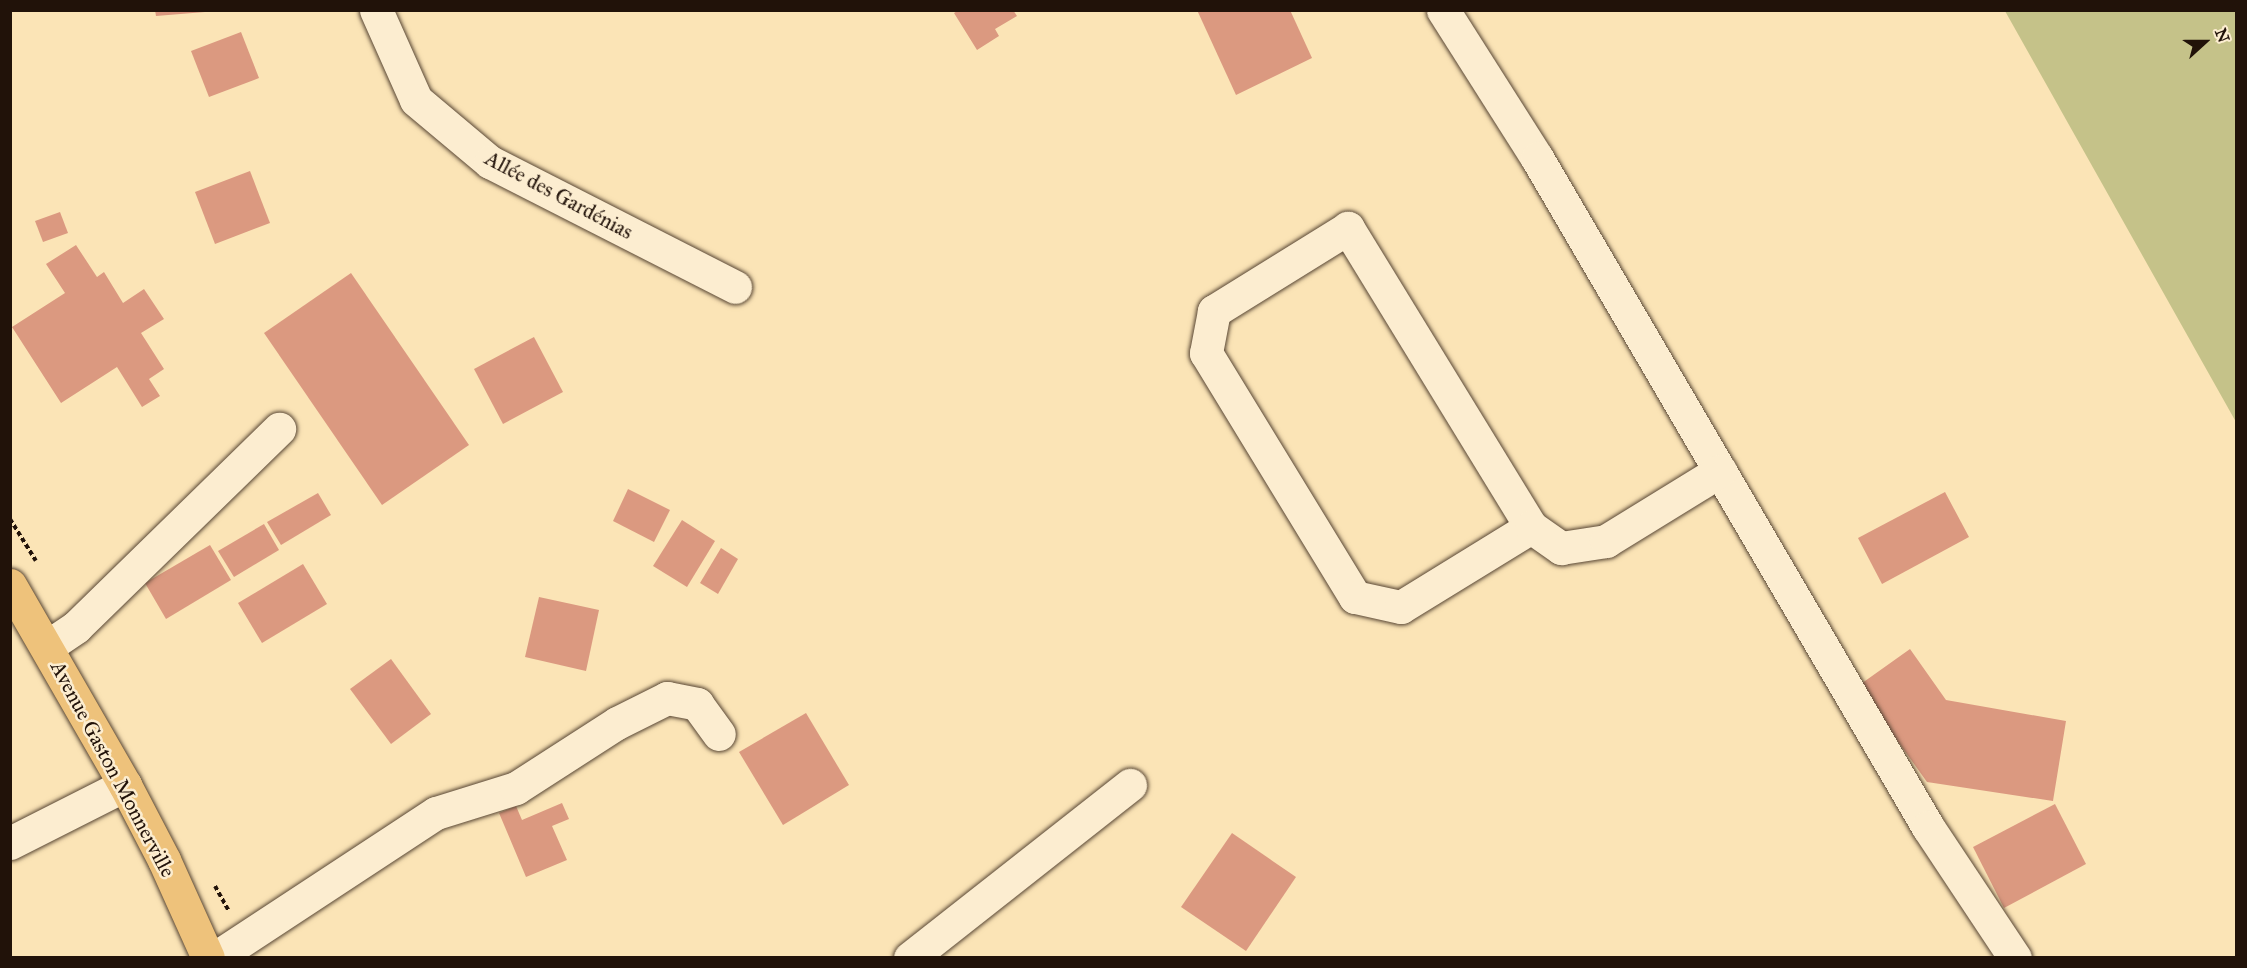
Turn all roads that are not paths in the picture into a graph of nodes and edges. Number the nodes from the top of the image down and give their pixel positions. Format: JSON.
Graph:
{"nodes":[{"id":1,"x":376,"y":10,"type":"edge"},
{"id":2,"x":1443,"y":10,"type":"edge"},
{"id":3,"x":735,"y":287,"type":"dead end"},
{"id":4,"x":279,"y":429,"type":"dead end"},
{"id":5,"x":1720,"y":471,"type":"junction"},
{"id":6,"x":1531,"y":527,"type":"junction"},
{"id":7,"x":10,"y":585,"type":"edge"},
{"id":8,"x":48,"y":646,"type":"junction"},
{"id":9,"x":719,"y":734,"type":"dead end"},
{"id":10,"x":125,"y":784,"type":"junction"},
{"id":11,"x":1130,"y":785,"type":"dead end"},
{"id":12,"x":10,"y":843,"type":"edge"},
{"id":13,"x":208,"y":957,"type":"edge"},
{"id":14,"x":215,"y":957,"type":"edge"},
{"id":15,"x":910,"y":957,"type":"edge"},
{"id":16,"x":2015,"y":957,"type":"edge"}],
"edges":[{"from":1,"to":3,"type":"street","name":"Allée des Gardénias"},
{"from":2,"to":5,"type":"street"},
{"from":4,"to":8,"type":"street"},
{"from":5,"to":6,"type":"street"},
{"from":5,"to":16,"type":"street"},
{"from":6,"to":6,"type":"street"},
{"from":7,"to":8,"type":"main road","name":"Avenue Gaston Monnerville"},
{"from":8,"to":10,"type":"main road","name":"Avenue Gaston Monnerville"},
{"from":9,"to":14,"type":"street"},
{"from":10,"to":12,"type":"street"},
{"from":10,"to":13,"type":"main road","name":"Avenue Gaston Monnerville"},
{"from":11,"to":15,"type":"street"}]}
